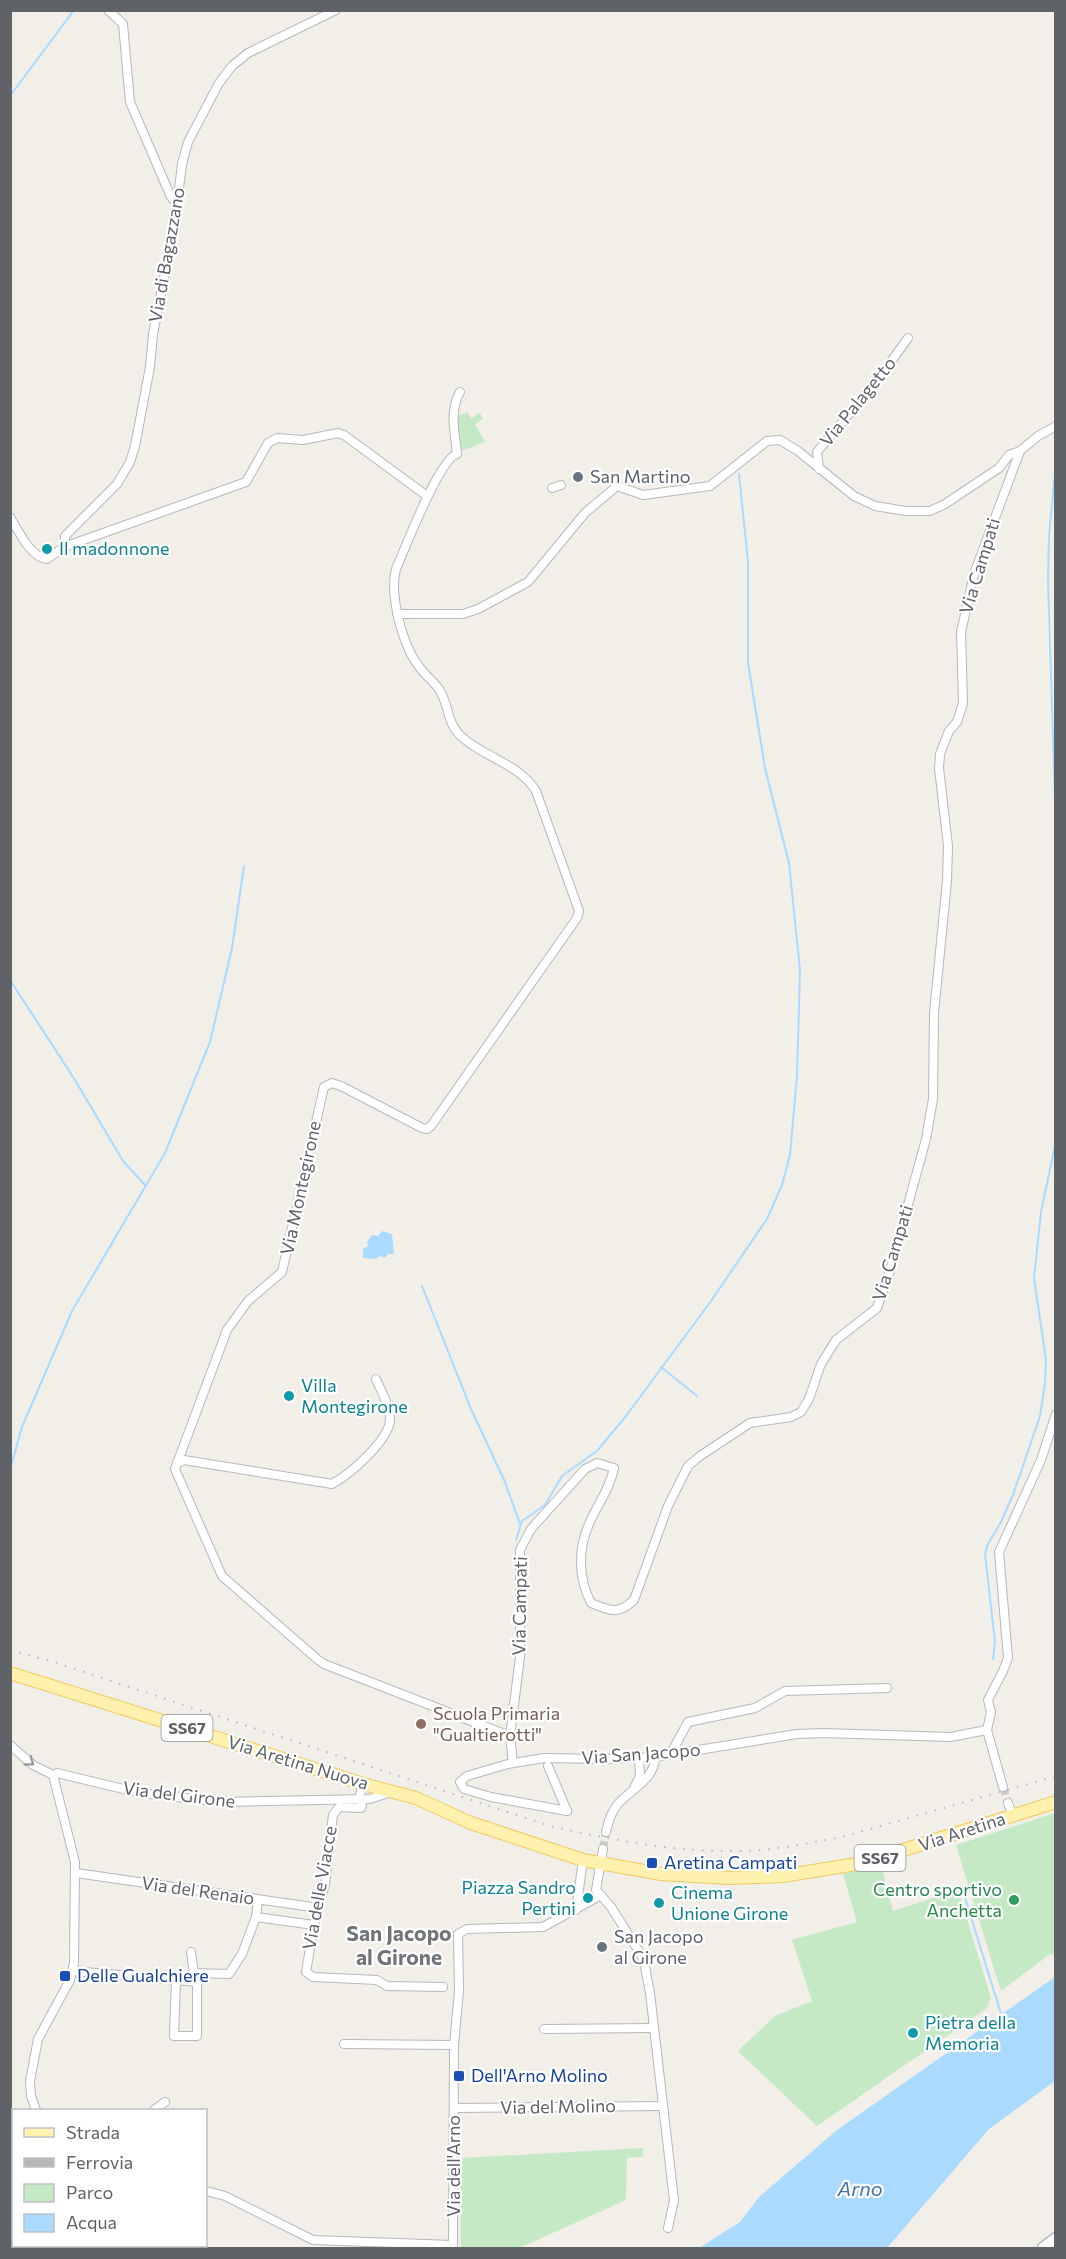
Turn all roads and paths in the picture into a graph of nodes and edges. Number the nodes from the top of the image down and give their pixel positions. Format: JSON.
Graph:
{"nodes":[{"id":1,"x":108,"y":10,"type":"edge"},
{"id":2,"x":336,"y":10,"type":"edge"},
{"id":3,"x":177,"y":203,"type":"junction"},
{"id":4,"x":908,"y":338,"type":"dead end"},
{"id":5,"x":460,"y":392,"type":"dead end"},
{"id":6,"x":1056,"y":426,"type":"edge"},
{"id":7,"x":1020,"y":451,"type":"junction"},
{"id":8,"x":817,"y":452,"type":"junction"},
{"id":9,"x":801,"y":454,"type":"junction"},
{"id":10,"x":819,"y":469,"type":"junction"},
{"id":11,"x":561,"y":485,"type":"dead end"},
{"id":12,"x":552,"y":488,"type":"dead end"},
{"id":13,"x":627,"y":495,"type":"dead end"},
{"id":14,"x":643,"y":495,"type":"junction"},
{"id":15,"x":428,"y":496,"type":"junction"},
{"id":16,"x":10,"y":517,"type":"edge"},
{"id":17,"x":64,"y":547,"type":"junction"},
{"id":18,"x":397,"y":614,"type":"junction"},
{"id":19,"x":376,"y":1379,"type":"dead end"},
{"id":20,"x":1056,"y":1414,"type":"edge"},
{"id":21,"x":177,"y":1462,"type":"junction"},
{"id":22,"x":10,"y":1673,"type":"edge"},
{"id":23,"x":887,"y":1688,"type":"dead end"},
{"id":24,"x":987,"y":1730,"type":"junction"},
{"id":25,"x":510,"y":1736,"type":"junction"},
{"id":26,"x":10,"y":1745,"type":"edge"},
{"id":27,"x":670,"y":1755,"type":"junction"},
{"id":28,"x":655,"y":1756,"type":"junction"},
{"id":29,"x":639,"y":1758,"type":"junction"},
{"id":30,"x":513,"y":1763,"type":"junction"},
{"id":31,"x":548,"y":1766,"type":"dead end"},
{"id":32,"x":52,"y":1775,"type":"junction"},
{"id":33,"x":363,"y":1784,"type":"junction"},
{"id":34,"x":635,"y":1787,"type":"junction"},
{"id":35,"x":1003,"y":1787,"type":"tunnel mouth"},
{"id":36,"x":392,"y":1792,"type":"junction"},
{"id":37,"x":359,"y":1798,"type":"junction"},
{"id":38,"x":1056,"y":1802,"type":"edge"},
{"id":39,"x":1008,"y":1803,"type":"tunnel mouth"},
{"id":40,"x":1013,"y":1816,"type":"junction"},
{"id":41,"x":606,"y":1832,"type":"tunnel mouth"},
{"id":42,"x":603,"y":1849,"type":"tunnel mouth"},
{"id":43,"x":583,"y":1860,"type":"junction"},
{"id":44,"x":600,"y":1864,"type":"junction"},
{"id":45,"x":76,"y":1873,"type":"junction"},
{"id":46,"x":601,"y":1896,"type":"junction"},
{"id":47,"x":258,"y":1900,"type":"junction"},
{"id":48,"x":319,"y":1908,"type":"junction"},
{"id":49,"x":576,"y":1910,"type":"junction"},
{"id":50,"x":256,"y":1917,"type":"junction"},
{"id":51,"x":314,"y":1925,"type":"junction"},
{"id":52,"x":191,"y":1952,"type":"dead end"},
{"id":53,"x":73,"y":1971,"type":"junction"},
{"id":54,"x":176,"y":1980,"type":"junction"},
{"id":55,"x":443,"y":1987,"type":"dead end"},
{"id":56,"x":653,"y":2028,"type":"junction"},
{"id":57,"x":544,"y":2029,"type":"dead end"},
{"id":58,"x":344,"y":2044,"type":"dead end"},
{"id":59,"x":454,"y":2045,"type":"junction"},
{"id":60,"x":165,"y":2102,"type":"dead end"},
{"id":61,"x":663,"y":2106,"type":"junction"},
{"id":62,"x":454,"y":2108,"type":"junction"},
{"id":63,"x":36,"y":2109,"type":"edge"},
{"id":64,"x":155,"y":2109,"type":"edge"},
{"id":65,"x":207,"y":2191,"type":"edge"},
{"id":66,"x":668,"y":2228,"type":"dead end"},
{"id":67,"x":1054,"y":2242,"type":"edge"},
{"id":68,"x":1042,"y":2248,"type":"edge"}],
"edges":[{"from":1,"to":3,"type":"street"},
{"from":2,"to":3,"type":"street","name":"Via di Bagazzano"},
{"from":3,"to":17,"type":"street","name":"Via di Bagazzano"},
{"from":4,"to":8,"type":"street","name":"Via Palagetto"},
{"from":5,"to":15,"type":"street"},
{"from":6,"to":7,"type":"street"},
{"from":7,"to":10,"type":"street"},
{"from":7,"to":25,"type":"street","name":"Via Campati"},
{"from":8,"to":9,"type":"street"},
{"from":8,"to":10,"type":"street","name":"Via Palagetto"},
{"from":9,"to":10,"type":"street"},
{"from":9,"to":14,"type":"street"},
{"from":11,"to":12,"type":"street"},
{"from":13,"to":14,"type":"street"},
{"from":14,"to":18,"type":"street"},
{"from":15,"to":17,"type":"street"},
{"from":15,"to":18,"type":"street"},
{"from":16,"to":17,"type":"street"},
{"from":18,"to":21,"type":"street","name":"Via Montegirone"},
{"from":19,"to":21,"type":"street"},
{"from":20,"to":24,"type":"street"},
{"from":21,"to":25,"type":"street"},
{"from":22,"to":33,"type":"main road","name":"Via Aretina Nuova","number":"SS67"},
{"from":23,"to":27,"type":"street"},
{"from":24,"to":27,"type":"street","name":"Via San Jacopo"},
{"from":24,"to":35,"type":"street"},
{"from":25,"to":30,"type":"street","name":"Via Campati"},
{"from":26,"to":32,"type":"street","name":"Via del Girone","one_way":true},
{"from":27,"to":28,"type":"street","name":"Via San Jacopo"},
{"from":28,"to":29,"type":"street","name":"Via San Jacopo"},
{"from":28,"to":34,"type":"street"},
{"from":29,"to":30,"type":"street","name":"Via San Jacopo"},
{"from":29,"to":34,"type":"street"},
{"from":30,"to":31,"type":"street","name":"Via San Jacopo"},
{"from":32,"to":37,"type":"street","name":"Via del Girone"},
{"from":32,"to":45,"type":"street"},
{"from":33,"to":36,"type":"main road","name":"Via Aretina Nuova","number":"SS67"},
{"from":33,"to":37,"type":"street"},
{"from":34,"to":41,"type":"street"},
{"from":36,"to":37,"type":"street","name":"Via del Girone"},
{"from":36,"to":43,"type":"main road","name":"Via Aretina Nuova","number":"SS67"},
{"from":37,"to":48,"type":"street","name":"Via delle Viacce"},
{"from":38,"to":40,"type":"main road","name":"Via Aretina","number":"SS67"},
{"from":39,"to":40,"type":"street"},
{"from":40,"to":44,"type":"main road","name":"Via Aretina","number":"SS67"},
{"from":42,"to":44,"type":"street"},
{"from":43,"to":44,"type":"main road","name":"Via Aretina","number":"SS67"},
{"from":43,"to":49,"type":"street"},
{"from":44,"to":46,"type":"street"},
{"from":45,"to":47,"type":"street","name":"Via del Renaio"},
{"from":45,"to":53,"type":"street"},
{"from":46,"to":49,"type":"street"},
{"from":46,"to":56,"type":"street"},
{"from":47,"to":48,"type":"street","name":"Via del Renaio"},
{"from":47,"to":50,"type":"street"},
{"from":48,"to":51,"type":"street","name":"Via delle Viacce"},
{"from":49,"to":59,"type":"street","name":"Via dell'Arno"},
{"from":50,"to":51,"type":"street"},
{"from":50,"to":52,"type":"street"},
{"from":51,"to":55,"type":"street","name":"Via delle Viacce"},
{"from":53,"to":54,"type":"street"},
{"from":53,"to":63,"type":"street"},
{"from":54,"to":54,"type":"street"},
{"from":56,"to":57,"type":"street"},
{"from":56,"to":61,"type":"street"},
{"from":58,"to":59,"type":"street"},
{"from":59,"to":62,"type":"street","name":"Via dell'Arno"},
{"from":60,"to":64,"type":"street"},
{"from":61,"to":62,"type":"street","name":"Via del Molino"},
{"from":61,"to":66,"type":"street"},
{"from":62,"to":65,"type":"street","name":"Via dell'Arno"},
{"from":67,"to":68,"type":"main road"}]}
